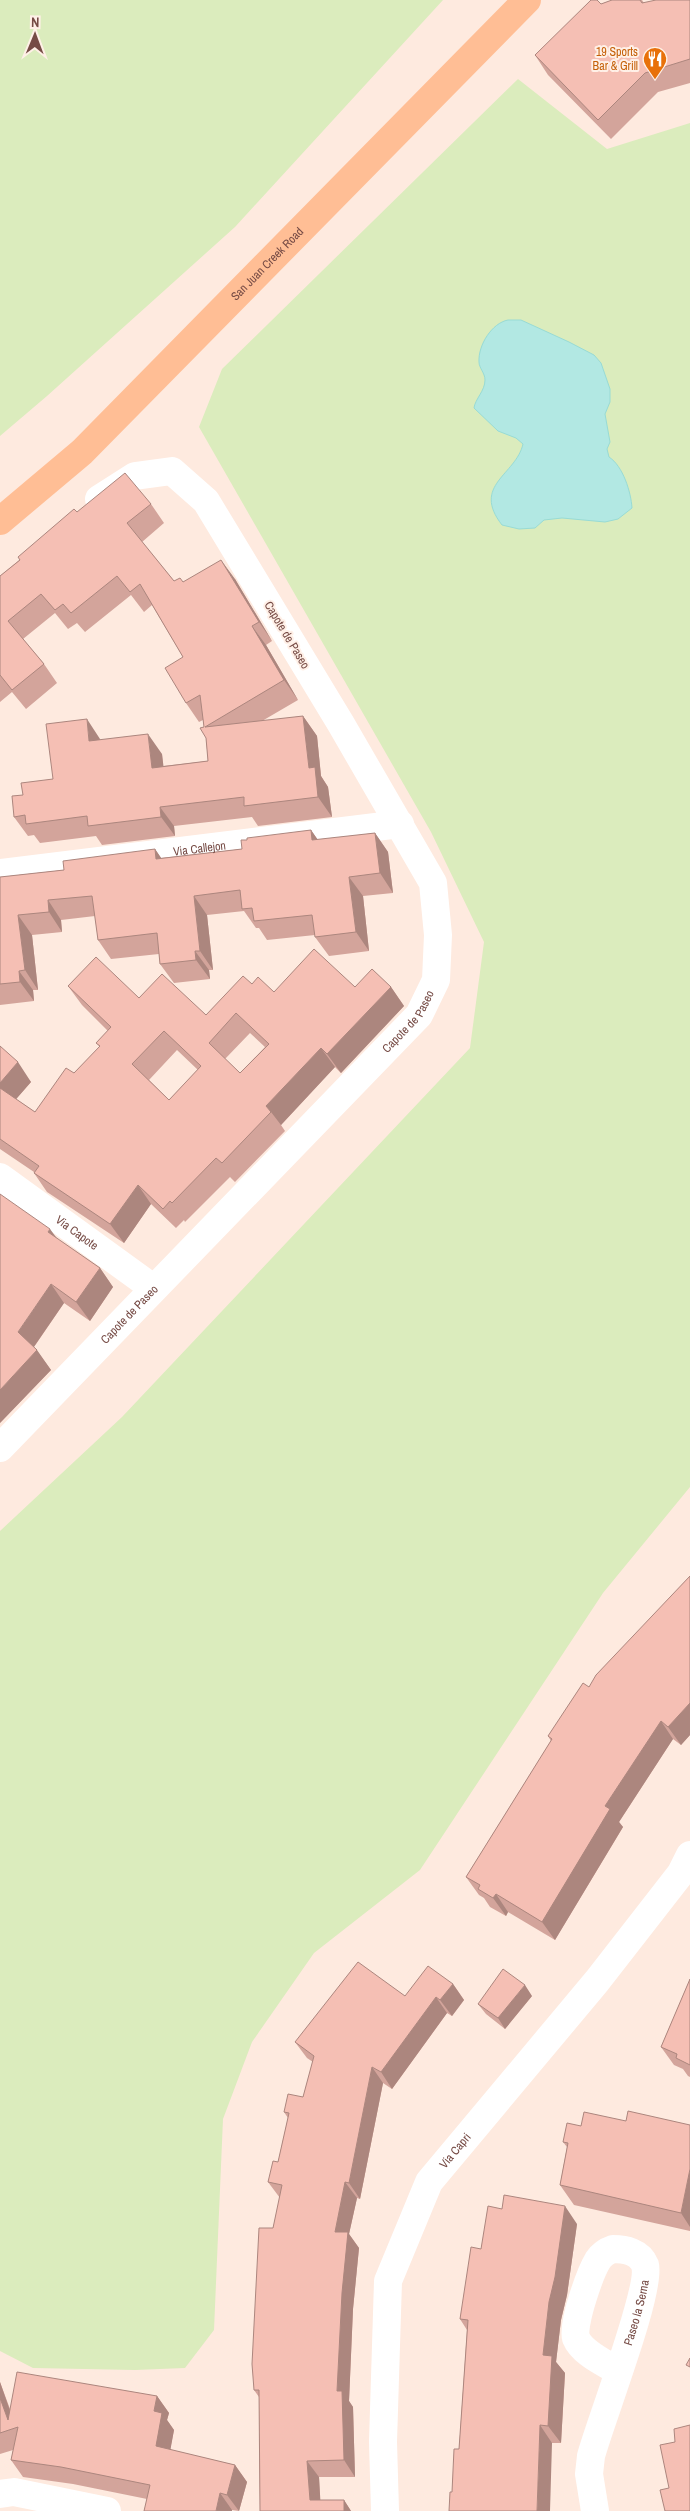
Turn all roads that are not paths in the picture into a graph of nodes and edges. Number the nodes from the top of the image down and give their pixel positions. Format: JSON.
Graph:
{"nodes":[{"id":1,"x":527,"y":0,"type":"edge"},
{"id":2,"x":84,"y":512,"type":"edge"},
{"id":3,"x":0,"y":521,"type":"edge"},
{"id":4,"x":400,"y":824,"type":"junction"},
{"id":5,"x":0,"y":873,"type":"edge"},
{"id":6,"x":0,"y":1177,"type":"edge"},
{"id":7,"x":153,"y":1288,"type":"junction"},
{"id":8,"x":0,"y":1448,"type":"edge"},
{"id":9,"x":690,"y":1855,"type":"edge"},
{"id":10,"x":618,"y":2371,"type":"dead end"},
{"id":11,"x":0,"y":2494,"type":"edge"},
{"id":12,"x":107,"y":2511,"type":"edge"},
{"id":13,"x":385,"y":2511,"type":"edge"},
{"id":14,"x":594,"y":2511,"type":"edge"}],
"edges":[{"from":1,"to":3,"type":"main road","name":"San Juan Creek Road"},
{"from":2,"to":4,"type":"street","name":"Capote de Paseo"},
{"from":4,"to":5,"type":"street","name":"Via Callejon"},
{"from":4,"to":7,"type":"street","name":"Capote de Paseo"},
{"from":6,"to":7,"type":"street","name":"Via Capote"},
{"from":7,"to":8,"type":"street","name":"Capote de Paseo"},
{"from":9,"to":13,"type":"street","name":"Via Capri"},
{"from":10,"to":14,"type":"street"},
{"from":11,"to":12,"type":"street"}]}
